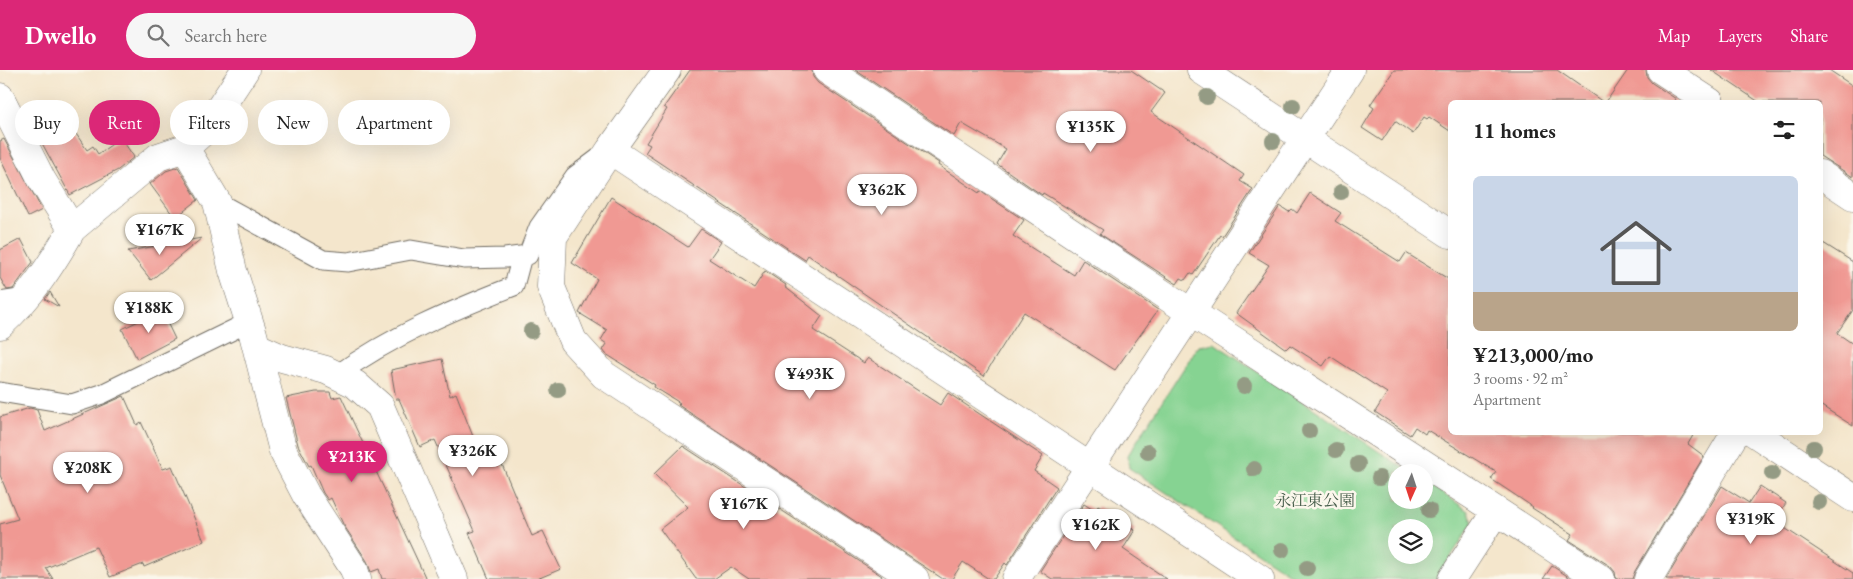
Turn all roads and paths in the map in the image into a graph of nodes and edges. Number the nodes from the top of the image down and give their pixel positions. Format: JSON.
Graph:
{"nodes":[{"id":1,"x":245,"y":70,"type":"edge"},
{"id":2,"x":668,"y":70,"type":"edge"},
{"id":3,"x":827,"y":70,"type":"edge"},
{"id":4,"x":1201,"y":70,"type":"edge"},
{"id":5,"x":1350,"y":70,"type":"edge"},
{"id":6,"x":1661,"y":70,"type":"edge"},
{"id":7,"x":0,"y":96,"type":"edge"},
{"id":8,"x":1707,"y":100,"type":"edge"},
{"id":9,"x":1304,"y":139,"type":"junction"},
{"id":10,"x":185,"y":148,"type":"junction"},
{"id":11,"x":610,"y":150,"type":"junction"},
{"id":12,"x":1823,"y":176,"type":"edge"},
{"id":13,"x":1853,"y":196,"type":"edge"},
{"id":14,"x":217,"y":202,"type":"junction"},
{"id":15,"x":72,"y":229,"type":"junction"},
{"id":16,"x":1448,"y":233,"type":"edge"},
{"id":17,"x":522,"y":256,"type":"junction"},
{"id":18,"x":13,"y":300,"type":"edge"},
{"id":19,"x":1191,"y":312,"type":"junction"},
{"id":20,"x":0,"y":325,"type":"edge"},
{"id":21,"x":253,"y":335,"type":"junction"},
{"id":22,"x":337,"y":375,"type":"junction"},
{"id":23,"x":0,"y":392,"type":"edge"},
{"id":24,"x":1734,"y":435,"type":"edge"},
{"id":25,"x":1758,"y":435,"type":"edge"},
{"id":26,"x":1090,"y":465,"type":"junction"},
{"id":27,"x":1853,"y":498,"type":"edge"},
{"id":28,"x":1496,"y":511,"type":"junction"},
{"id":29,"x":357,"y":579,"type":"edge"},
{"id":30,"x":454,"y":579,"type":"edge"},
{"id":31,"x":915,"y":579,"type":"edge"},
{"id":32,"x":1016,"y":579,"type":"edge"},
{"id":33,"x":1260,"y":579,"type":"edge"},
{"id":34,"x":1452,"y":579,"type":"edge"},
{"id":35,"x":1601,"y":579,"type":"edge"},
{"id":36,"x":1648,"y":579,"type":"edge"}],
"edges":[{"from":1,"to":10,"type":"street"},
{"from":2,"to":11,"type":"street"},
{"from":3,"to":19,"type":"street"},
{"from":4,"to":9,"type":"street"},
{"from":5,"to":9,"type":"street"},
{"from":6,"to":8,"type":"street"},
{"from":7,"to":15,"type":"street"},
{"from":9,"to":16,"type":"street"},
{"from":9,"to":19,"type":"street"},
{"from":10,"to":14,"type":"street"},
{"from":10,"to":15,"type":"street"},
{"from":11,"to":17,"type":"lane"},
{"from":11,"to":26,"type":"street"},
{"from":11,"to":31,"type":"street"},
{"from":12,"to":13,"type":"street"},
{"from":14,"to":17,"type":"lane"},
{"from":14,"to":21,"type":"street"},
{"from":15,"to":18,"type":"street"},
{"from":17,"to":22,"type":"lane"},
{"from":18,"to":20,"type":"street"},
{"from":19,"to":26,"type":"street"},
{"from":19,"to":28,"type":"street"},
{"from":21,"to":22,"type":"street"},
{"from":21,"to":23,"type":"lane"},
{"from":21,"to":29,"type":"street"},
{"from":22,"to":30,"type":"street"},
{"from":24,"to":36,"type":"street"},
{"from":25,"to":27,"type":"street"},
{"from":26,"to":32,"type":"street"},
{"from":26,"to":33,"type":"street"},
{"from":28,"to":34,"type":"street"},
{"from":28,"to":35,"type":"street"}]}
